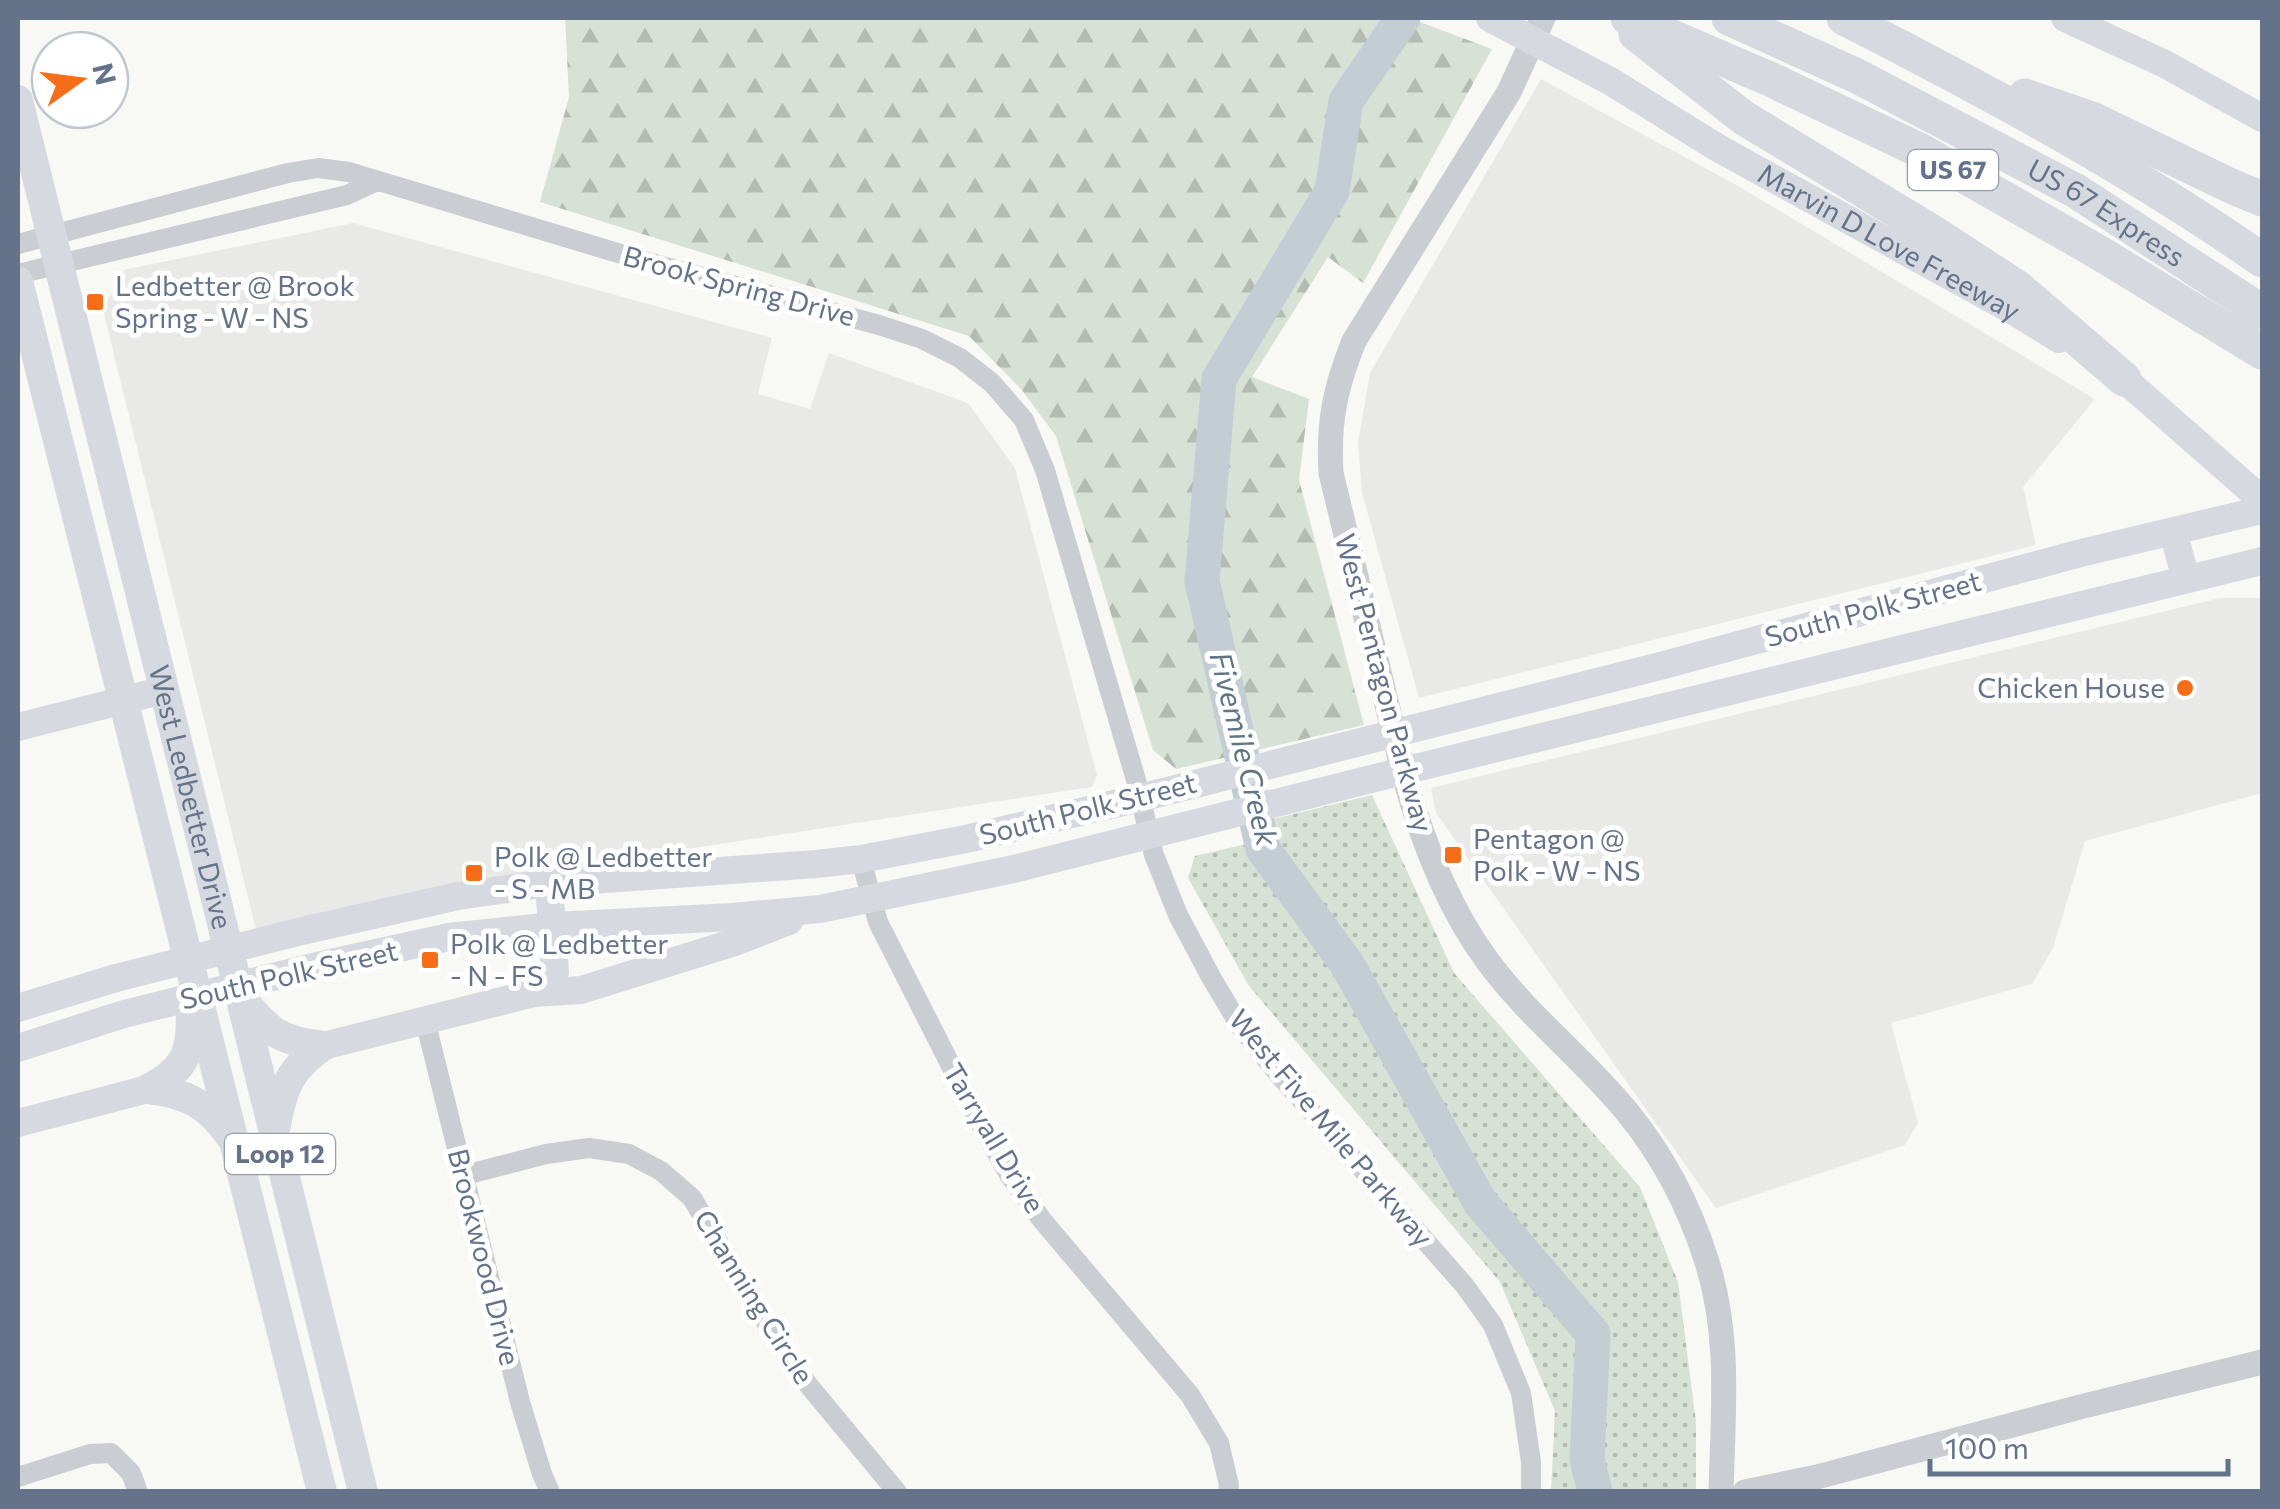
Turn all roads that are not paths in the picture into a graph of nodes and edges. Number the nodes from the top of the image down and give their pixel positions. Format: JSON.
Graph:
{"nodes":[{"id":1,"x":1614,"y":18,"type":"edge"},
{"id":2,"x":1628,"y":18,"type":"edge"},
{"id":3,"x":1729,"y":18,"type":"edge"},
{"id":4,"x":1844,"y":18,"type":"edge"},
{"id":5,"x":2064,"y":18,"type":"edge"},
{"id":6,"x":1494,"y":19,"type":"edge"},
{"id":7,"x":1538,"y":28,"type":"edge"},
{"id":8,"x":1948,"y":71,"type":"junction"},
{"id":9,"x":18,"y":100,"type":"edge"},
{"id":10,"x":2262,"y":118,"type":"edge"},
{"id":11,"x":377,"y":182,"type":"junction"},
{"id":12,"x":2262,"y":199,"type":"edge"},
{"id":13,"x":18,"y":244,"type":"edge"},
{"id":14,"x":55,"y":251,"type":"junction"},
{"id":15,"x":2262,"y":260,"type":"edge"},
{"id":16,"x":18,"y":277,"type":"edge"},
{"id":17,"x":2262,"y":312,"type":"edge"},
{"id":18,"x":2262,"y":352,"type":"edge"},
{"id":19,"x":2124,"y":379,"type":"junction"},
{"id":20,"x":1046,"y":470,"type":"joint"},
{"id":21,"x":2262,"y":500,"type":"edge"},
{"id":22,"x":2262,"y":510,"type":"edge"},
{"id":23,"x":2173,"y":531,"type":"junction"},
{"id":24,"x":2262,"y":561,"type":"edge"},
{"id":25,"x":2186,"y":580,"type":"junction"},
{"id":26,"x":1948,"y":589,"type":"junction"},
{"id":27,"x":1957,"y":635,"type":"junction"},
{"id":28,"x":1664,"y":666,"type":"junction"},
{"id":29,"x":164,"y":690,"type":"junction"},
{"id":30,"x":122,"y":700,"type":"junction"},
{"id":31,"x":1676,"y":704,"type":"junction"},
{"id":32,"x":18,"y":728,"type":"edge"},
{"id":33,"x":1393,"y":734,"type":"junction"},
{"id":34,"x":1403,"y":771,"type":"junction"},
{"id":35,"x":1140,"y":798,"type":"junction"},
{"id":36,"x":1149,"y":835,"type":"junction"},
{"id":37,"x":862,"y":858,"type":"junction"},
{"id":38,"x":549,"y":883,"type":"junction"},
{"id":39,"x":871,"y":899,"type":"junction"},
{"id":40,"x":820,"y":909,"type":"junction"},
{"id":41,"x":552,"y":926,"type":"junction"},
{"id":42,"x":192,"y":972,"type":"junction"},
{"id":43,"x":534,"y":994,"type":"junction"},
{"id":44,"x":240,"y":997,"type":"junction"},
{"id":45,"x":18,"y":1008,"type":"edge"},
{"id":46,"x":425,"y":1020,"type":"junction"},
{"id":47,"x":323,"y":1046,"type":"junction"},
{"id":48,"x":18,"y":1048,"type":"edge"},
{"id":49,"x":148,"y":1089,"type":"junction"},
{"id":50,"x":18,"y":1124,"type":"edge"},
{"id":51,"x":275,"y":1133,"type":"junction"},
{"id":52,"x":234,"y":1142,"type":"junction"},
{"id":53,"x":465,"y":1175,"type":"junction"},
{"id":54,"x":2262,"y":1362,"type":"edge"},
{"id":55,"x":337,"y":1386,"type":"junction"},
{"id":56,"x":298,"y":1395,"type":"junction"},
{"id":57,"x":18,"y":1477,"type":"edge"},
{"id":58,"x":138,"y":1492,"type":"edge"},
{"id":59,"x":322,"y":1492,"type":"edge"},
{"id":60,"x":363,"y":1492,"type":"edge"},
{"id":61,"x":550,"y":1492,"type":"edge"},
{"id":62,"x":897,"y":1492,"type":"edge"},
{"id":63,"x":1228,"y":1492,"type":"edge"},
{"id":64,"x":1531,"y":1492,"type":"edge"},
{"id":65,"x":1721,"y":1492,"type":"edge"},
{"id":66,"x":1744,"y":1492,"type":"edge"}],
"edges":[{"from":1,"to":19,"type":"highway"},
{"from":2,"to":18,"type":"highway","number":"US 67"},
{"from":3,"to":17,"type":"highway","name":"US 67 Express"},
{"from":4,"to":8,"type":"highway"},
{"from":5,"to":10,"type":"main road"},
{"from":6,"to":7,"type":"main road","name":"Marvin D Love Freeway"},
{"from":7,"to":19,"type":"main road","name":"Marvin D Love Freeway"},
{"from":7,"to":33,"type":"street","name":"West Pentagon Parkway"},
{"from":8,"to":12,"type":"highway"},
{"from":8,"to":15,"type":"highway"},
{"from":9,"to":14,"type":"main road","name":"West Ledbetter Drive","number":"Loop 12"},
{"from":11,"to":14,"type":"street","name":"Brook Spring Drive"},
{"from":11,"to":14,"type":"street","name":"Brook Spring Drive"},
{"from":11,"to":20,"type":"street","name":"Brook Spring Drive"},
{"from":13,"to":14,"type":"street","name":"Brook Spring Drive"},
{"from":14,"to":16,"type":"street","name":"Brook Spring Drive"},
{"from":14,"to":29,"type":"main road","name":"West Ledbetter Drive","number":"Loop 12"},
{"from":16,"to":30,"type":"main road","name":"West Ledbetter Drive","number":"Loop 12"},
{"from":19,"to":21,"type":"main road","name":"Marvin D Love Freeway"},
{"from":20,"to":35,"type":"street","name":"West Five Mile Parkway"},
{"from":22,"to":23,"type":"main road","name":"South Polk Street"},
{"from":23,"to":25,"type":"main road"},
{"from":23,"to":26,"type":"main road","name":"South Polk Street"},
{"from":24,"to":25,"type":"main road","name":"South Polk Street"},
{"from":25,"to":27,"type":"main road","name":"South Polk Street"},
{"from":26,"to":27,"type":"main road"},
{"from":26,"to":28,"type":"main road","name":"South Polk Street"},
{"from":27,"to":31,"type":"main road","name":"South Polk Street"},
{"from":28,"to":31,"type":"main road"},
{"from":28,"to":33,"type":"main road","name":"South Polk Street"},
{"from":29,"to":30,"type":"main road"},
{"from":29,"to":44,"type":"main road","name":"West Ledbetter Drive","number":"Loop 12"},
{"from":30,"to":32,"type":"main road"},
{"from":30,"to":42,"type":"main road","name":"West Ledbetter Drive","number":"Loop 12"},
{"from":31,"to":34,"type":"main road","name":"South Polk Street"},
{"from":33,"to":34,"type":"street","name":"West Pentagon Parkway"},
{"from":33,"to":35,"type":"main road","name":"South Polk Street"},
{"from":34,"to":36,"type":"main road","name":"South Polk Street"},
{"from":34,"to":65,"type":"street","name":"West Pentagon Parkway"},
{"from":35,"to":36,"type":"street","name":"West Five Mile Parkway"},
{"from":35,"to":37,"type":"main road","name":"South Polk Street"},
{"from":36,"to":39,"type":"main road","name":"South Polk Street"},
{"from":36,"to":64,"type":"street","name":"West Five Mile Parkway"},
{"from":37,"to":38,"type":"main road","name":"South Polk Street"},
{"from":37,"to":39,"type":"street","name":"Tarryall Drive"},
{"from":38,"to":41,"type":"main road"},
{"from":38,"to":45,"type":"main road","name":"South Polk Street"},
{"from":39,"to":40,"type":"main road","name":"South Polk Street"},
{"from":39,"to":63,"type":"street","name":"Tarryall Drive"},
{"from":40,"to":41,"type":"main road","name":"South Polk Street"},
{"from":40,"to":43,"type":"main road"},
{"from":41,"to":43,"type":"main road"},
{"from":41,"to":48,"type":"main road","name":"South Polk Street"},
{"from":42,"to":49,"type":"main road"},
{"from":42,"to":52,"type":"main road","name":"West Ledbetter Drive","number":"Loop 12"},
{"from":43,"to":46,"type":"main road"},
{"from":44,"to":47,"type":"main road"},
{"from":44,"to":51,"type":"main road","name":"West Ledbetter Drive","number":"Loop 12"},
{"from":46,"to":47,"type":"main road"},
{"from":46,"to":53,"type":"street","name":"Brookwood Drive"},
{"from":47,"to":51,"type":"main road"},
{"from":49,"to":50,"type":"main road"},
{"from":49,"to":52,"type":"main road"},
{"from":51,"to":55,"type":"main road","name":"West Ledbetter Drive","number":"Loop 12"},
{"from":52,"to":56,"type":"main road","name":"West Ledbetter Drive","number":"Loop 12"},
{"from":53,"to":61,"type":"street","name":"Brookwood Drive"},
{"from":53,"to":62,"type":"street","name":"Channing Circle"},
{"from":54,"to":66,"type":"street"},
{"from":55,"to":56,"type":"main road"},
{"from":55,"to":60,"type":"main road","name":"West Ledbetter Drive","number":"Loop 12"},
{"from":56,"to":59,"type":"main road","name":"West Ledbetter Drive","number":"Loop 12"},
{"from":57,"to":58,"type":"street"}]}
